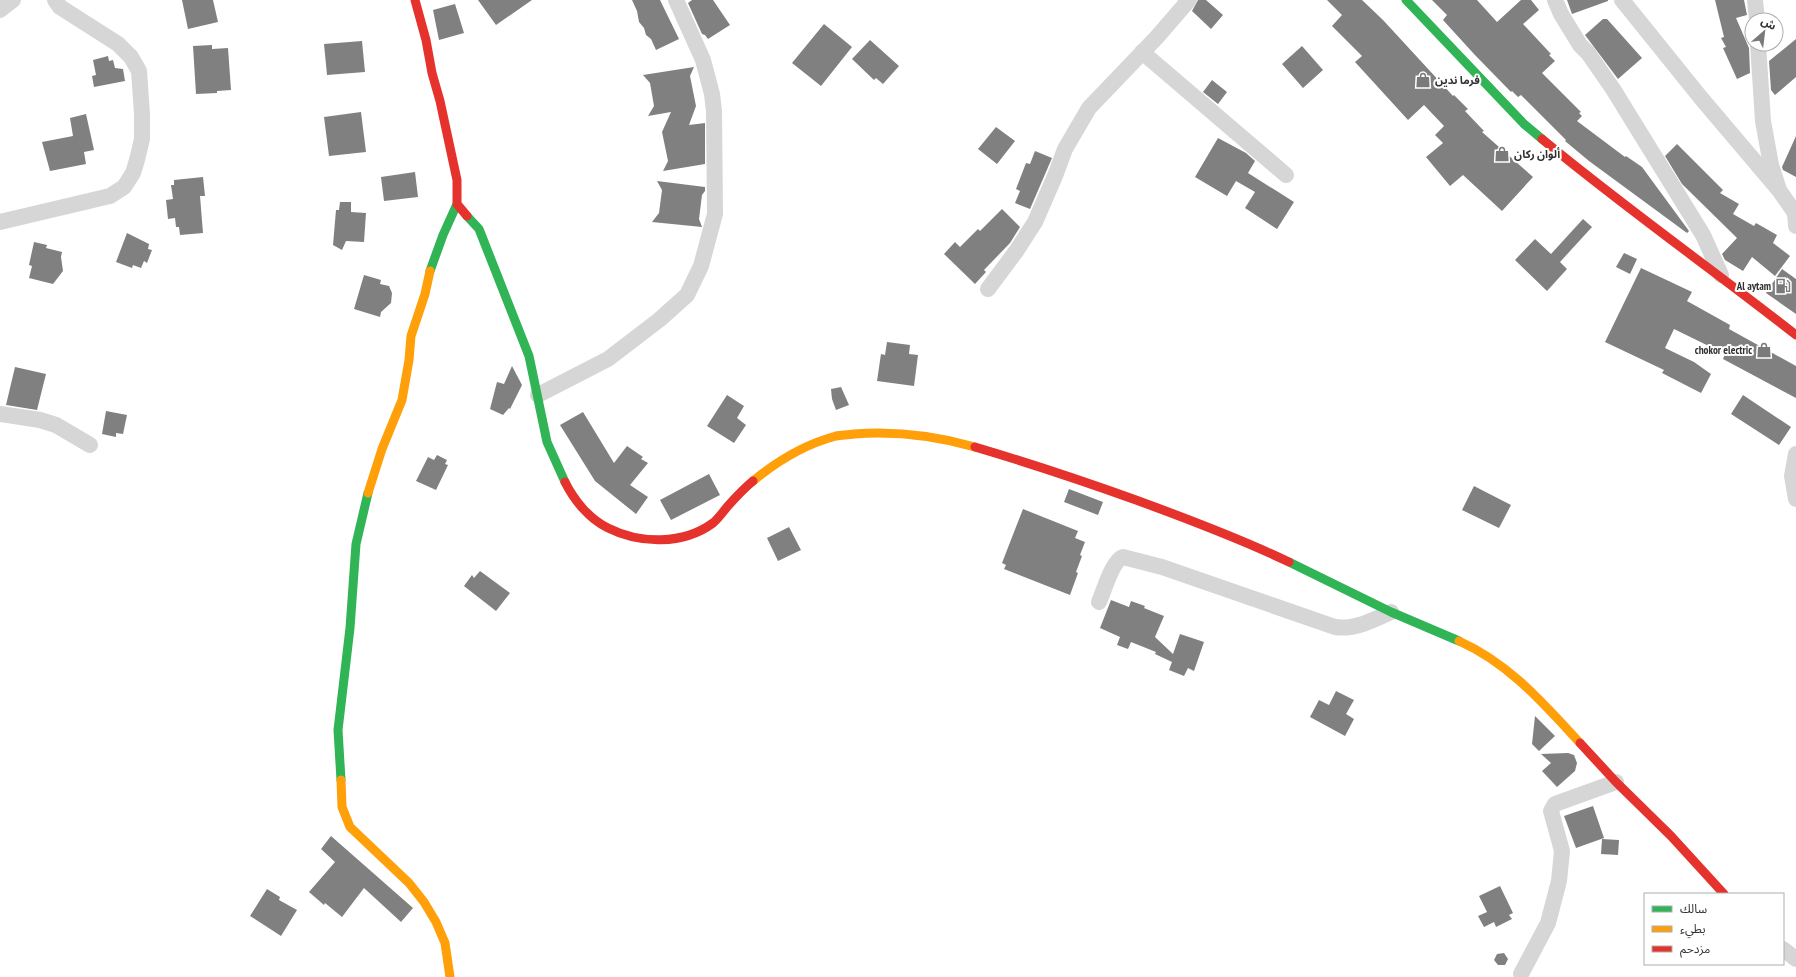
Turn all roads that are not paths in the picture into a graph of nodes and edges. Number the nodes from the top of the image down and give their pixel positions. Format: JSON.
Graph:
{"nodes":[{"id":1,"x":13,"y":0,"type":"edge"},
{"id":2,"x":55,"y":0,"type":"edge"},
{"id":3,"x":415,"y":0,"type":"edge"},
{"id":4,"x":676,"y":0,"type":"edge"},
{"id":5,"x":1189,"y":0,"type":"edge"},
{"id":6,"x":1406,"y":0,"type":"edge"},
{"id":7,"x":1556,"y":0,"type":"edge"},
{"id":8,"x":1622,"y":0,"type":"edge"},
{"id":9,"x":1755,"y":0,"type":"edge"},
{"id":10,"x":0,"y":10,"type":"edge"},
{"id":11,"x":1756,"y":12,"type":"edge"},
{"id":12,"x":1142,"y":52,"type":"junction"},
{"id":13,"x":1759,"y":52,"type":"edge"},
{"id":14,"x":1286,"y":175,"type":"dead end"},
{"id":15,"x":1779,"y":190,"type":"junction"},
{"id":16,"x":457,"y":204,"type":"junction"},
{"id":17,"x":1796,"y":218,"type":"edge"},
{"id":18,"x":0,"y":222,"type":"edge"},
{"id":19,"x":1721,"y":276,"type":"junction"},
{"id":20,"x":988,"y":289,"type":"dead end"},
{"id":21,"x":1796,"y":334,"type":"edge"},
{"id":22,"x":538,"y":395,"type":"junction"},
{"id":23,"x":0,"y":414,"type":"edge"},
{"id":24,"x":90,"y":444,"type":"dead end"},
{"id":25,"x":1796,"y":454,"type":"edge"},
{"id":26,"x":1796,"y":499,"type":"edge"},
{"id":27,"x":1099,"y":602,"type":"dead end"},
{"id":28,"x":1391,"y":612,"type":"junction"},
{"id":29,"x":1616,"y":782,"type":"junction"},
{"id":30,"x":1723,"y":893,"type":"edge"},
{"id":31,"x":1784,"y":950,"type":"edge"},
{"id":32,"x":1796,"y":959,"type":"edge"},
{"id":33,"x":1521,"y":974,"type":"dead end"},
{"id":34,"x":450,"y":977,"type":"edge"}],
"edges":[{"from":1,"to":10,"type":"street"},
{"from":2,"to":18,"type":"street"},
{"from":3,"to":16,"type":"street"},
{"from":4,"to":22,"type":"street"},
{"from":5,"to":12,"type":"street"},
{"from":6,"to":19,"type":"street"},
{"from":7,"to":19,"type":"street"},
{"from":8,"to":15,"type":"street"},
{"from":9,"to":11,"type":"street"},
{"from":12,"to":14,"type":"street"},
{"from":12,"to":20,"type":"street"},
{"from":13,"to":15,"type":"street"},
{"from":15,"to":17,"type":"street"},
{"from":16,"to":22,"type":"street"},
{"from":16,"to":34,"type":"street"},
{"from":19,"to":21,"type":"street"},
{"from":22,"to":28,"type":"street"},
{"from":23,"to":24,"type":"street"},
{"from":25,"to":26,"type":"street"},
{"from":27,"to":28,"type":"street"},
{"from":28,"to":29,"type":"street"},
{"from":29,"to":30,"type":"street"},
{"from":29,"to":33,"type":"street"},
{"from":31,"to":32,"type":"street"}]}
